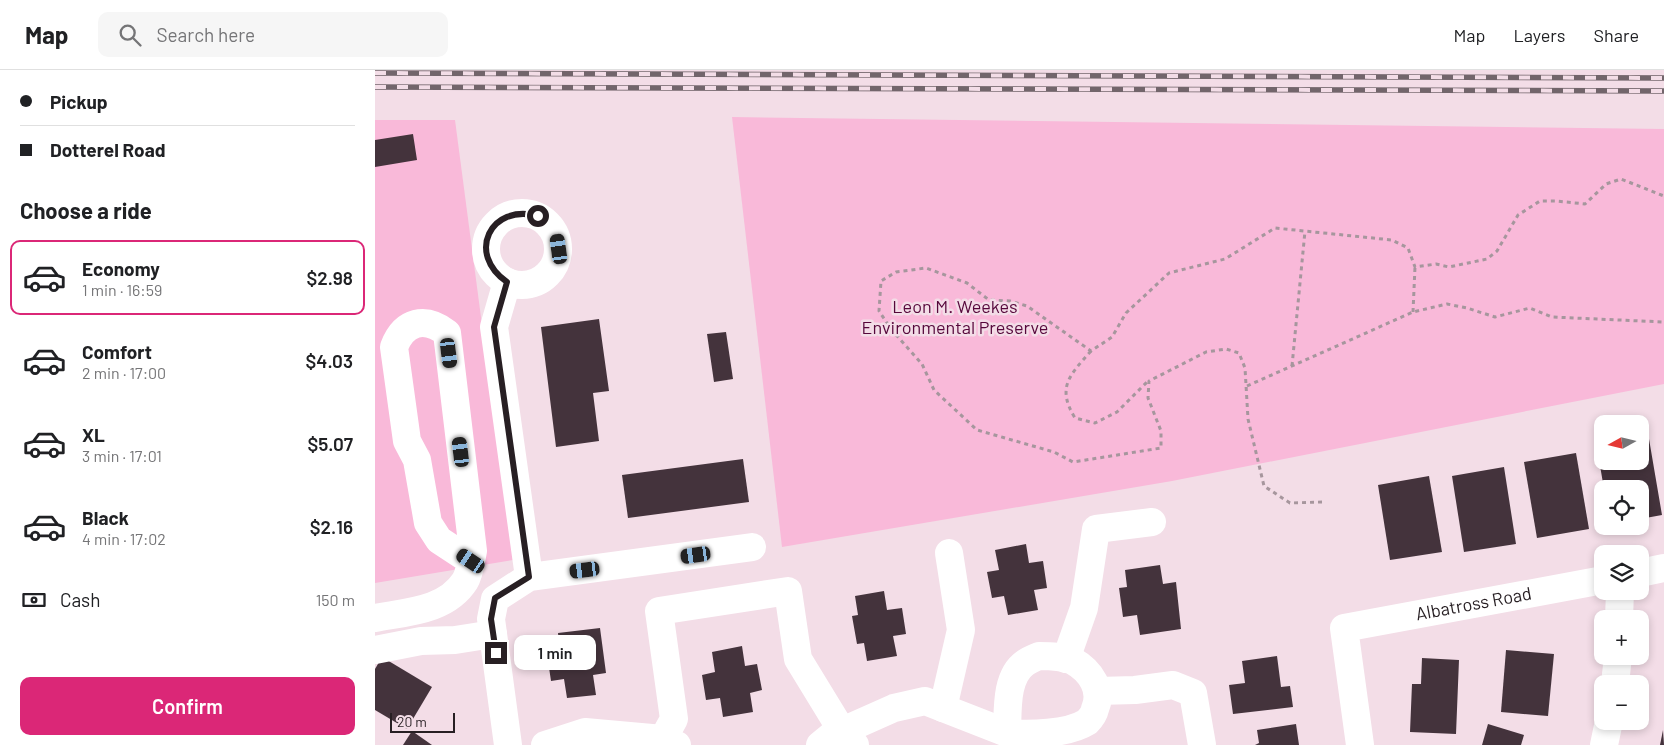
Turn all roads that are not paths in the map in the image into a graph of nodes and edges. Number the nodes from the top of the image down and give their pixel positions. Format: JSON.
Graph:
{"nodes":[{"id":1,"x":507,"y":282,"type":"dead end"},
{"id":2,"x":1152,"y":522,"type":"dead end"},
{"id":3,"x":752,"y":547,"type":"dead end"},
{"id":4,"x":949,"y":553,"type":"dead end"},
{"id":5,"x":1664,"y":568,"type":"edge"},
{"id":6,"x":469,"y":570,"type":"junction"},
{"id":7,"x":1649,"y":571,"type":"edge"},
{"id":8,"x":529,"y":577,"type":"junction"},
{"id":9,"x":1594,"y":582,"type":"edge"},
{"id":10,"x":493,"y":617,"type":"junction"},
{"id":11,"x":375,"y":618,"type":"edge"},
{"id":12,"x":375,"y":650,"type":"edge"},
{"id":13,"x":1066,"y":659,"type":"junction"},
{"id":14,"x":1098,"y":691,"type":"junction"},
{"id":15,"x":943,"y":708,"type":"junction"},
{"id":16,"x":1607,"y":730,"type":"edge"},
{"id":17,"x":1013,"y":737,"type":"edge"},
{"id":18,"x":839,"y":740,"type":"edge"},
{"id":19,"x":670,"y":742,"type":"edge"},
{"id":20,"x":508,"y":745,"type":"edge"},
{"id":21,"x":545,"y":745,"type":"edge"},
{"id":22,"x":1202,"y":745,"type":"edge"},
{"id":23,"x":1360,"y":745,"type":"edge"},
{"id":24,"x":1604,"y":745,"type":"edge"}],
"edges":[{"from":1,"to":8,"type":"street"},
{"from":2,"to":13,"type":"street"},
{"from":3,"to":8,"type":"street"},
{"from":4,"to":15,"type":"street"},
{"from":5,"to":7,"type":"street"},
{"from":6,"to":6,"type":"street"},
{"from":6,"to":10,"type":"street"},
{"from":6,"to":11,"type":"street"},
{"from":8,"to":10,"type":"street"},
{"from":9,"to":23,"type":"street","name":"Albatross Road"},
{"from":10,"to":12,"type":"street"},
{"from":10,"to":20,"type":"street"},
{"from":13,"to":14,"type":"street"},
{"from":13,"to":17,"type":"street"},
{"from":14,"to":17,"type":"street"},
{"from":14,"to":22,"type":"street"},
{"from":15,"to":17,"type":"street"},
{"from":15,"to":18,"type":"street"},
{"from":16,"to":24,"type":"street"},
{"from":18,"to":19,"type":"street"},
{"from":19,"to":21,"type":"street"}]}
